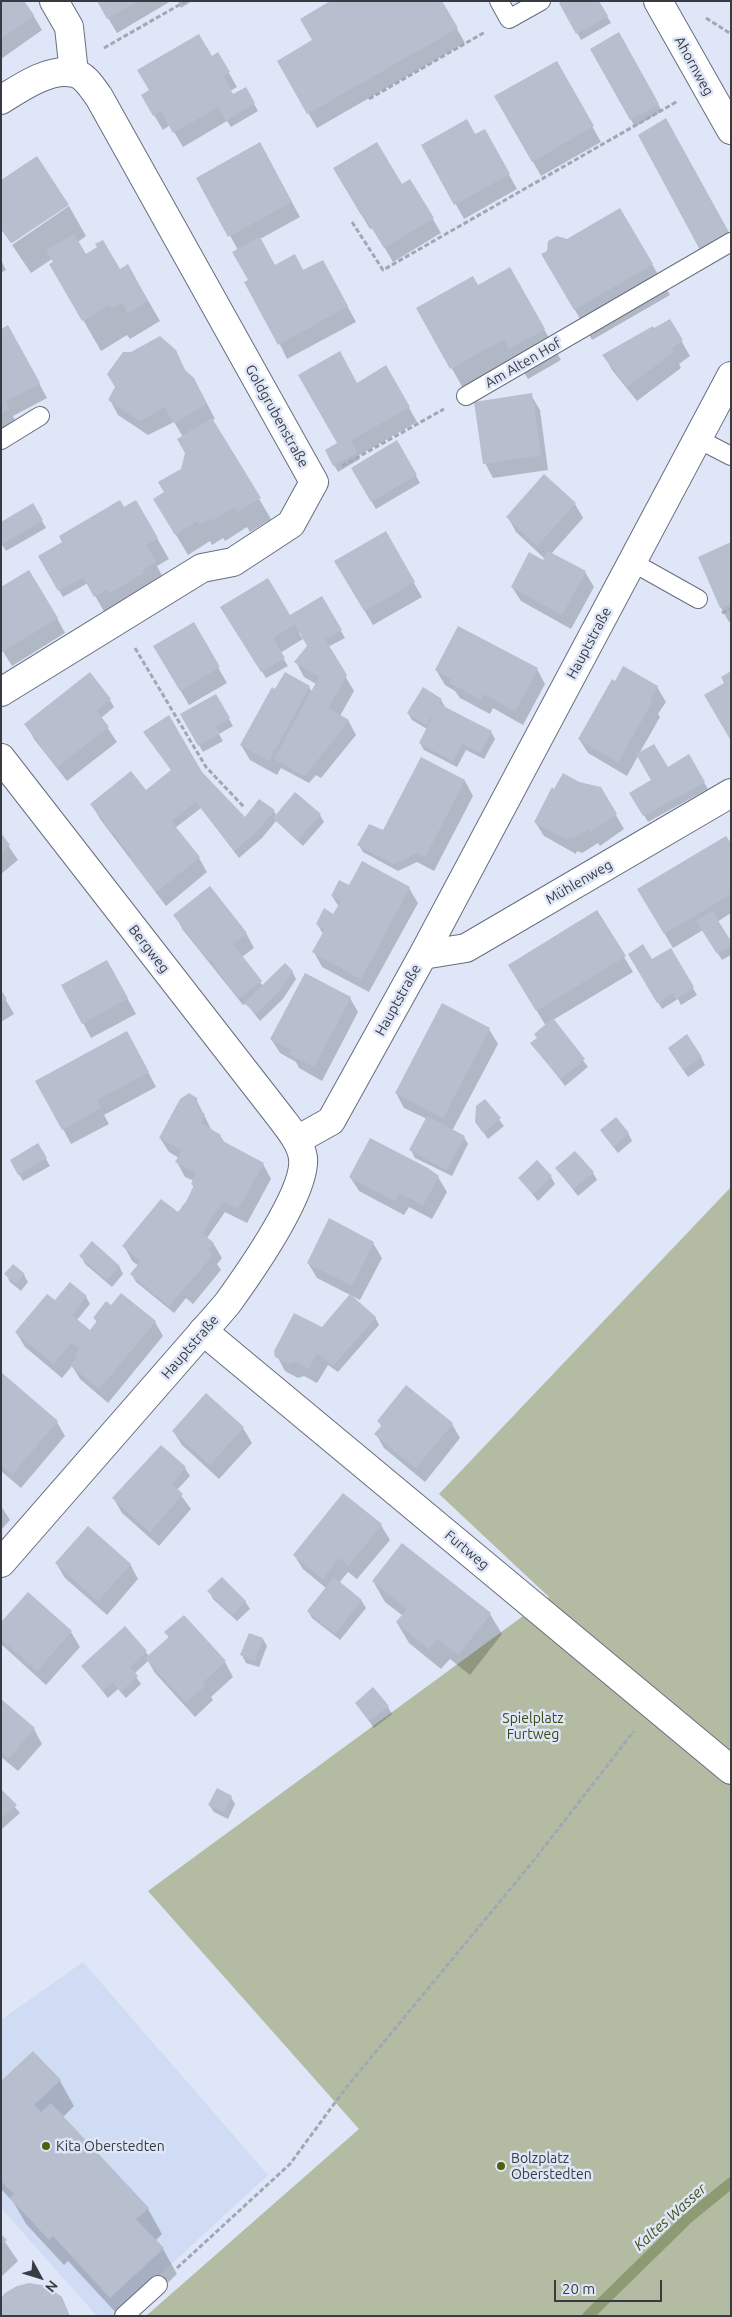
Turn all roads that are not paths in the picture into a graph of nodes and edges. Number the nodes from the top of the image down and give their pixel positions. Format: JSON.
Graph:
{"nodes":[{"id":1,"x":54,"y":1,"type":"edge"},
{"id":2,"x":500,"y":1,"type":"edge"},
{"id":3,"x":541,"y":1,"type":"edge"},
{"id":4,"x":658,"y":1,"type":"edge"},
{"id":5,"x":74,"y":73,"type":"junction"},
{"id":6,"x":1,"y":100,"type":"edge"},
{"id":7,"x":731,"y":130,"type":"edge"},
{"id":8,"x":731,"y":242,"type":"edge"},
{"id":9,"x":731,"y":376,"type":"edge"},
{"id":10,"x":466,"y":396,"type":"road end"},
{"id":11,"x":40,"y":416,"type":"dead end"},
{"id":12,"x":698,"y":439,"type":"junction"},
{"id":13,"x":1,"y":440,"type":"edge"},
{"id":14,"x":731,"y":456,"type":"edge"},
{"id":15,"x":632,"y":562,"type":"junction"},
{"id":16,"x":698,"y":599,"type":"dead end"},
{"id":17,"x":1,"y":692,"type":"edge"},
{"id":18,"x":1,"y":758,"type":"edge"},
{"id":19,"x":731,"y":793,"type":"edge"},
{"id":20,"x":422,"y":955,"type":"junction"},
{"id":21,"x":297,"y":1140,"type":"junction"},
{"id":22,"x":203,"y":1331,"type":"junction"},
{"id":23,"x":1,"y":1563,"type":"edge"},
{"id":24,"x":731,"y":1770,"type":"edge"},
{"id":25,"x":158,"y":2285,"type":"road end"},
{"id":26,"x":124,"y":2316,"type":"edge"}],
"edges":[{"from":1,"to":5,"type":"street"},
{"from":2,"to":3,"type":"lane"},
{"from":4,"to":7,"type":"street","name":"Ahornweg"},
{"from":5,"to":6,"type":"street"},
{"from":5,"to":17,"type":"street","name":"Goldgrubenstraße"},
{"from":8,"to":10,"type":"lane","name":"Am Alten Hof"},
{"from":9,"to":12,"type":"street","name":"Hauptstraße"},
{"from":11,"to":13,"type":"lane"},
{"from":12,"to":14,"type":"lane"},
{"from":12,"to":15,"type":"street","name":"Hauptstraße"},
{"from":15,"to":16,"type":"lane"},
{"from":15,"to":20,"type":"street","name":"Hauptstraße"},
{"from":18,"to":21,"type":"street","name":"Bergweg"},
{"from":19,"to":20,"type":"street","name":"Mühlenweg"},
{"from":20,"to":21,"type":"street","name":"Hauptstraße"},
{"from":21,"to":22,"type":"street","name":"Hauptstraße"},
{"from":22,"to":23,"type":"street","name":"Hauptstraße"},
{"from":22,"to":24,"type":"street","name":"Furtweg"},
{"from":25,"to":26,"type":"lane"}]}
